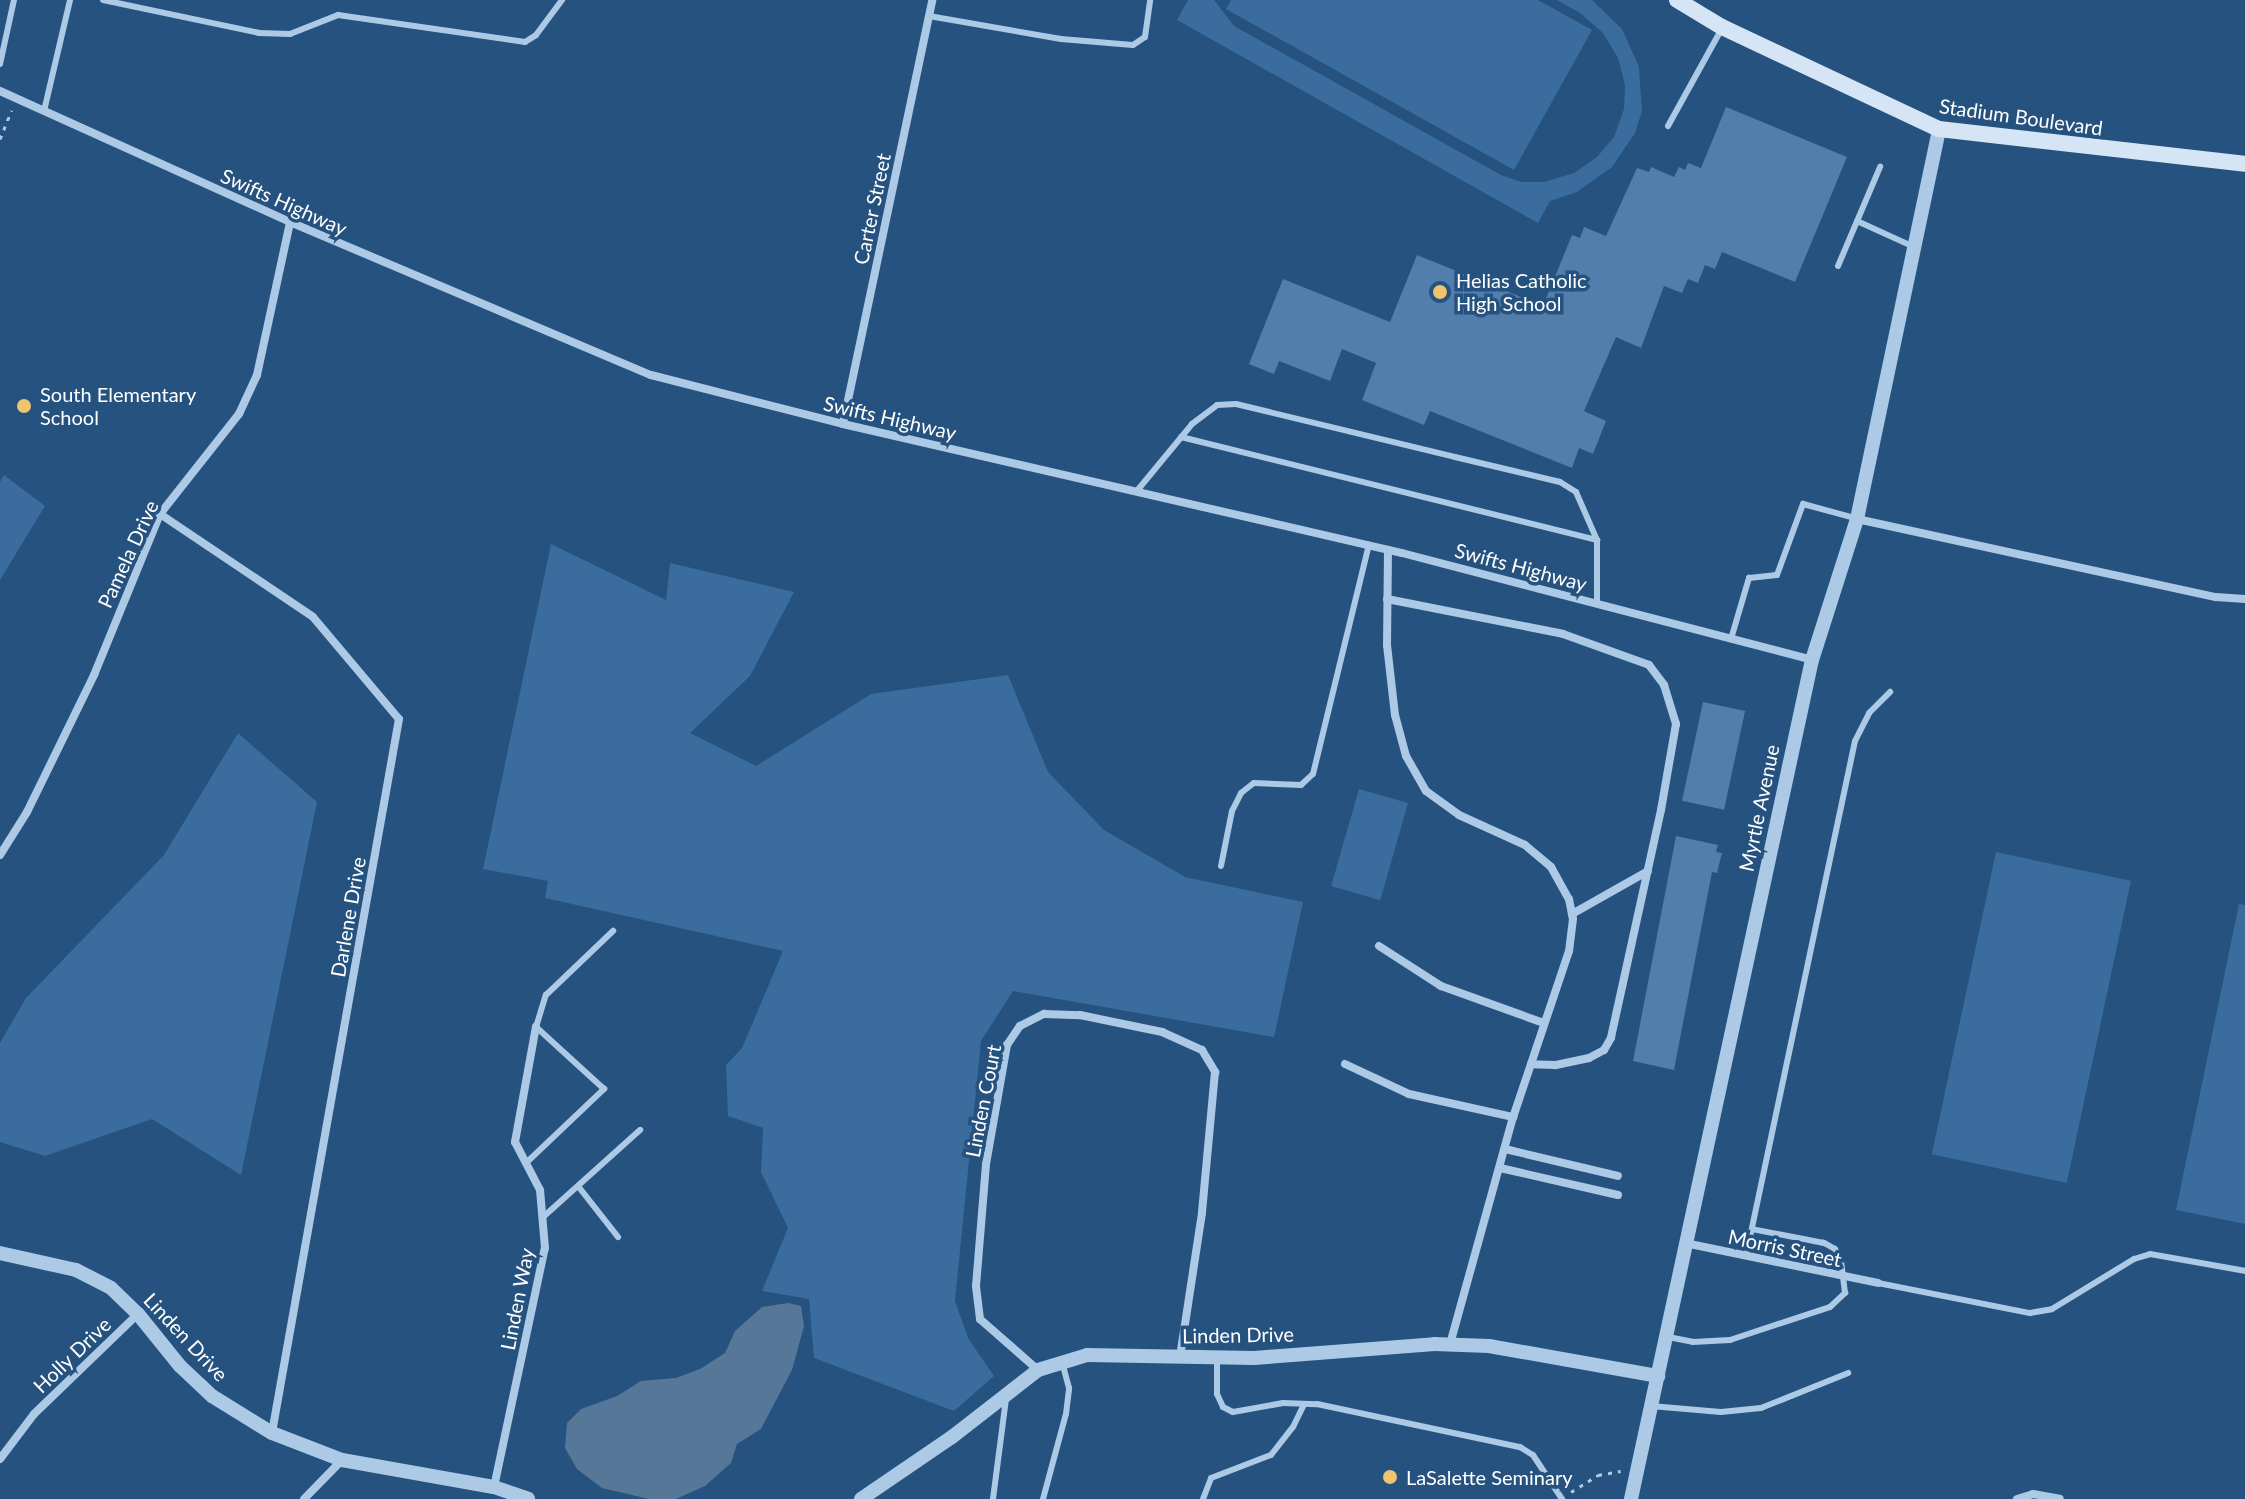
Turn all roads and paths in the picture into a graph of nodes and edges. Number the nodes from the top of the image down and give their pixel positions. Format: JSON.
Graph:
{"nodes":[{"id":1,"x":14,"y":0,"type":"edge"},
{"id":2,"x":70,"y":0,"type":"edge"},
{"id":3,"x":103,"y":0,"type":"edge"},
{"id":4,"x":562,"y":0,"type":"edge"},
{"id":5,"x":932,"y":0,"type":"edge"},
{"id":6,"x":1150,"y":0,"type":"edge"},
{"id":7,"x":1677,"y":0,"type":"edge"},
{"id":8,"x":929,"y":16,"type":"junction"},
{"id":9,"x":1722,"y":27,"type":"junction"},
{"id":10,"x":0,"y":64,"type":"edge"},
{"id":11,"x":0,"y":91,"type":"edge"},
{"id":12,"x":17,"y":99,"type":"junction"},
{"id":13,"x":44,"y":111,"type":"junction"},
{"id":14,"x":1668,"y":126,"type":"dead end"},
{"id":15,"x":1939,"y":129,"type":"junction"},
{"id":16,"x":0,"y":139,"type":"edge"},
{"id":17,"x":2245,"y":164,"type":"edge"},
{"id":18,"x":1880,"y":167,"type":"dead end"},
{"id":19,"x":1857,"y":221,"type":"junction"},
{"id":20,"x":290,"y":222,"type":"junction"},
{"id":21,"x":1914,"y":247,"type":"junction"},
{"id":22,"x":1838,"y":266,"type":"dead end"},
{"id":23,"x":843,"y":424,"type":"junction"},
{"id":24,"x":1181,"y":437,"type":"junction"},
{"id":25,"x":1136,"y":492,"type":"junction"},
{"id":26,"x":160,"y":514,"type":"junction"},
{"id":27,"x":1857,"y":519,"type":"junction"},
{"id":28,"x":1597,"y":540,"type":"junction"},
{"id":29,"x":1369,"y":545,"type":"junction"},
{"id":30,"x":1388,"y":550,"type":"junction"},
{"id":31,"x":1387,"y":599,"type":"junction"},
{"id":32,"x":2245,"y":599,"type":"edge"},
{"id":33,"x":1597,"y":604,"type":"junction"},
{"id":34,"x":1731,"y":639,"type":"junction"},
{"id":35,"x":1812,"y":660,"type":"junction"},
{"id":36,"x":1890,"y":692,"type":"dead end"},
{"id":37,"x":0,"y":855,"type":"edge"},
{"id":38,"x":1221,"y":866,"type":"dead end"},
{"id":39,"x":1648,"y":871,"type":"junction"},
{"id":40,"x":1572,"y":914,"type":"junction"},
{"id":41,"x":613,"y":931,"type":"dead end"},
{"id":42,"x":1379,"y":946,"type":"dead end"},
{"id":43,"x":1544,"y":1023,"type":"junction"},
{"id":44,"x":536,"y":1027,"type":"junction"},
{"id":45,"x":1345,"y":1064,"type":"dead end"},
{"id":46,"x":1531,"y":1064,"type":"junction"},
{"id":47,"x":1513,"y":1117,"type":"junction"},
{"id":48,"x":640,"y":1130,"type":"dead end"},
{"id":49,"x":1505,"y":1149,"type":"junction"},
{"id":50,"x":526,"y":1163,"type":"junction"},
{"id":51,"x":1500,"y":1168,"type":"junction"},
{"id":52,"x":1618,"y":1176,"type":"dead end"},
{"id":53,"x":578,"y":1186,"type":"junction"},
{"id":54,"x":1618,"y":1195,"type":"dead end"},
{"id":55,"x":542,"y":1218,"type":"junction"},
{"id":56,"x":1752,"y":1229,"type":"junction"},
{"id":57,"x":618,"y":1237,"type":"dead end"},
{"id":58,"x":1685,"y":1243,"type":"junction"},
{"id":59,"x":0,"y":1253,"type":"edge"},
{"id":60,"x":1746,"y":1256,"type":"junction"},
{"id":61,"x":2245,"y":1271,"type":"edge"},
{"id":62,"x":1843,"y":1276,"type":"junction"},
{"id":63,"x":1878,"y":1283,"type":"joint"},
{"id":64,"x":138,"y":1314,"type":"junction"},
{"id":65,"x":1666,"y":1337,"type":"junction"},
{"id":66,"x":1450,"y":1344,"type":"junction"},
{"id":67,"x":1180,"y":1356,"type":"junction"},
{"id":68,"x":1217,"y":1357,"type":"junction"},
{"id":69,"x":1062,"y":1362,"type":"junction"},
{"id":70,"x":1038,"y":1370,"type":"junction"},
{"id":71,"x":1848,"y":1373,"type":"dead end"},
{"id":72,"x":1658,"y":1376,"type":"junction"},
{"id":73,"x":1006,"y":1395,"type":"junction"},
{"id":74,"x":1304,"y":1404,"type":"junction"},
{"id":75,"x":1651,"y":1406,"type":"junction"},
{"id":76,"x":272,"y":1433,"type":"junction"},
{"id":77,"x":0,"y":1459,"type":"edge"},
{"id":78,"x":342,"y":1460,"type":"junction"},
{"id":79,"x":1637,"y":1473,"type":"junction"},
{"id":80,"x":494,"y":1487,"type":"junction"},
{"id":81,"x":1562,"y":1498,"type":"edge"},
{"id":82,"x":304,"y":1499,"type":"edge"},
{"id":83,"x":528,"y":1499,"type":"edge"},
{"id":84,"x":861,"y":1499,"type":"edge"},
{"id":85,"x":993,"y":1499,"type":"edge"},
{"id":86,"x":1043,"y":1499,"type":"edge"},
{"id":87,"x":1203,"y":1499,"type":"edge"},
{"id":88,"x":1631,"y":1499,"type":"edge"},
{"id":89,"x":2017,"y":1499,"type":"edge"},
{"id":90,"x":2060,"y":1499,"type":"edge"}],
"edges":[{"from":1,"to":10,"type":"lane"},
{"from":2,"to":13,"type":"lane"},
{"from":3,"to":4,"type":"lane"},
{"from":5,"to":8,"type":"street","name":"Carter Street"},
{"from":6,"to":8,"type":"lane"},
{"from":7,"to":9,"type":"main road","name":"Stadium Boulevard"},
{"from":8,"to":23,"type":"street","name":"Carter Street"},
{"from":9,"to":14,"type":"lane"},
{"from":9,"to":15,"type":"main road","name":"Stadium Boulevard"},
{"from":11,"to":12,"type":"street","name":"Swifts Highway"},
{"from":12,"to":13,"type":"street","name":"Swifts Highway"},
{"from":12,"to":16,"type":"path"},
{"from":13,"to":20,"type":"street","name":"Swifts Highway"},
{"from":15,"to":17,"type":"main road","name":"Stadium Boulevard"},
{"from":15,"to":21,"type":"street","name":"Myrtle Avenue"},
{"from":18,"to":19,"type":"lane"},
{"from":19,"to":21,"type":"lane"},
{"from":19,"to":22,"type":"lane"},
{"from":20,"to":23,"type":"street","name":"Swifts Highway"},
{"from":20,"to":26,"type":"street","name":"Pamela Drive"},
{"from":21,"to":27,"type":"street","name":"Myrtle Avenue"},
{"from":23,"to":25,"type":"street","name":"Swifts Highway"},
{"from":24,"to":25,"type":"lane"},
{"from":24,"to":28,"type":"lane"},
{"from":24,"to":28,"type":"lane"},
{"from":25,"to":29,"type":"street","name":"Swifts Highway"},
{"from":26,"to":37,"type":"street","name":"Pamela Drive"},
{"from":26,"to":76,"type":"street","name":"Darlene Drive"},
{"from":27,"to":32,"type":"street"},
{"from":27,"to":34,"type":"lane"},
{"from":27,"to":35,"type":"street","name":"Myrtle Avenue"},
{"from":28,"to":33,"type":"lane"},
{"from":29,"to":30,"type":"street","name":"Swifts Highway"},
{"from":29,"to":38,"type":"lane"},
{"from":30,"to":31,"type":"street"},
{"from":30,"to":33,"type":"street","name":"Swifts Highway"},
{"from":31,"to":39,"type":"street"},
{"from":31,"to":40,"type":"street"},
{"from":33,"to":34,"type":"street","name":"Swifts Highway"},
{"from":34,"to":35,"type":"street","name":"Swifts Highway"},
{"from":35,"to":58,"type":"street","name":"Myrtle Avenue"},
{"from":36,"to":56,"type":"lane"},
{"from":39,"to":40,"type":"street"},
{"from":39,"to":46,"type":"street"},
{"from":40,"to":43,"type":"street"},
{"from":41,"to":44,"type":"lane"},
{"from":42,"to":43,"type":"street"},
{"from":43,"to":46,"type":"street"},
{"from":44,"to":50,"type":"street","name":"Linden Way"},
{"from":44,"to":50,"type":"lane"},
{"from":45,"to":47,"type":"street"},
{"from":46,"to":47,"type":"street"},
{"from":47,"to":49,"type":"street"},
{"from":48,"to":53,"type":"lane"},
{"from":49,"to":51,"type":"street"},
{"from":49,"to":52,"type":"street"},
{"from":50,"to":55,"type":"street","name":"Linden Way"},
{"from":51,"to":54,"type":"street"},
{"from":51,"to":66,"type":"street"},
{"from":53,"to":55,"type":"lane"},
{"from":53,"to":57,"type":"lane"},
{"from":55,"to":80,"type":"street","name":"Linden Way"},
{"from":56,"to":60,"type":"lane"},
{"from":56,"to":62,"type":"lane"},
{"from":58,"to":60,"type":"street","name":"Morris Street"},
{"from":58,"to":65,"type":"street","name":"Myrtle Avenue"},
{"from":59,"to":64,"type":"street","name":"Linden Drive"},
{"from":60,"to":62,"type":"street","name":"Morris Street"},
{"from":61,"to":63,"type":"lane"},
{"from":62,"to":63,"type":"street","name":"Morris Street"},
{"from":62,"to":65,"type":"lane"},
{"from":64,"to":76,"type":"street","name":"Linden Drive"},
{"from":64,"to":77,"type":"street","name":"Holly Drive"},
{"from":65,"to":72,"type":"street","name":"Myrtle Avenue"},
{"from":66,"to":68,"type":"street","name":"Linden Drive"},
{"from":66,"to":72,"type":"street","name":"Linden Drive"},
{"from":67,"to":68,"type":"street","name":"Linden Drive"},
{"from":67,"to":69,"type":"street","name":"Linden Drive"},
{"from":67,"to":70,"type":"street","name":"Linden Court"},
{"from":68,"to":74,"type":"lane"},
{"from":69,"to":70,"type":"street","name":"Linden Drive"},
{"from":69,"to":86,"type":"lane"},
{"from":70,"to":73,"type":"street","name":"Linden Drive"},
{"from":71,"to":75,"type":"lane"},
{"from":72,"to":75,"type":"street","name":"Myrtle Avenue"},
{"from":73,"to":84,"type":"street","name":"Linden Drive"},
{"from":73,"to":85,"type":"lane"},
{"from":74,"to":81,"type":"lane"},
{"from":74,"to":87,"type":"lane"},
{"from":75,"to":79,"type":"street","name":"Myrtle Avenue"},
{"from":76,"to":78,"type":"street","name":"Linden Drive"},
{"from":78,"to":80,"type":"street","name":"Linden Drive"},
{"from":78,"to":82,"type":"street"},
{"from":79,"to":81,"type":"path"},
{"from":79,"to":88,"type":"street","name":"Myrtle Avenue"},
{"from":80,"to":83,"type":"street","name":"Linden Drive"},
{"from":89,"to":90,"type":"street"}]}
